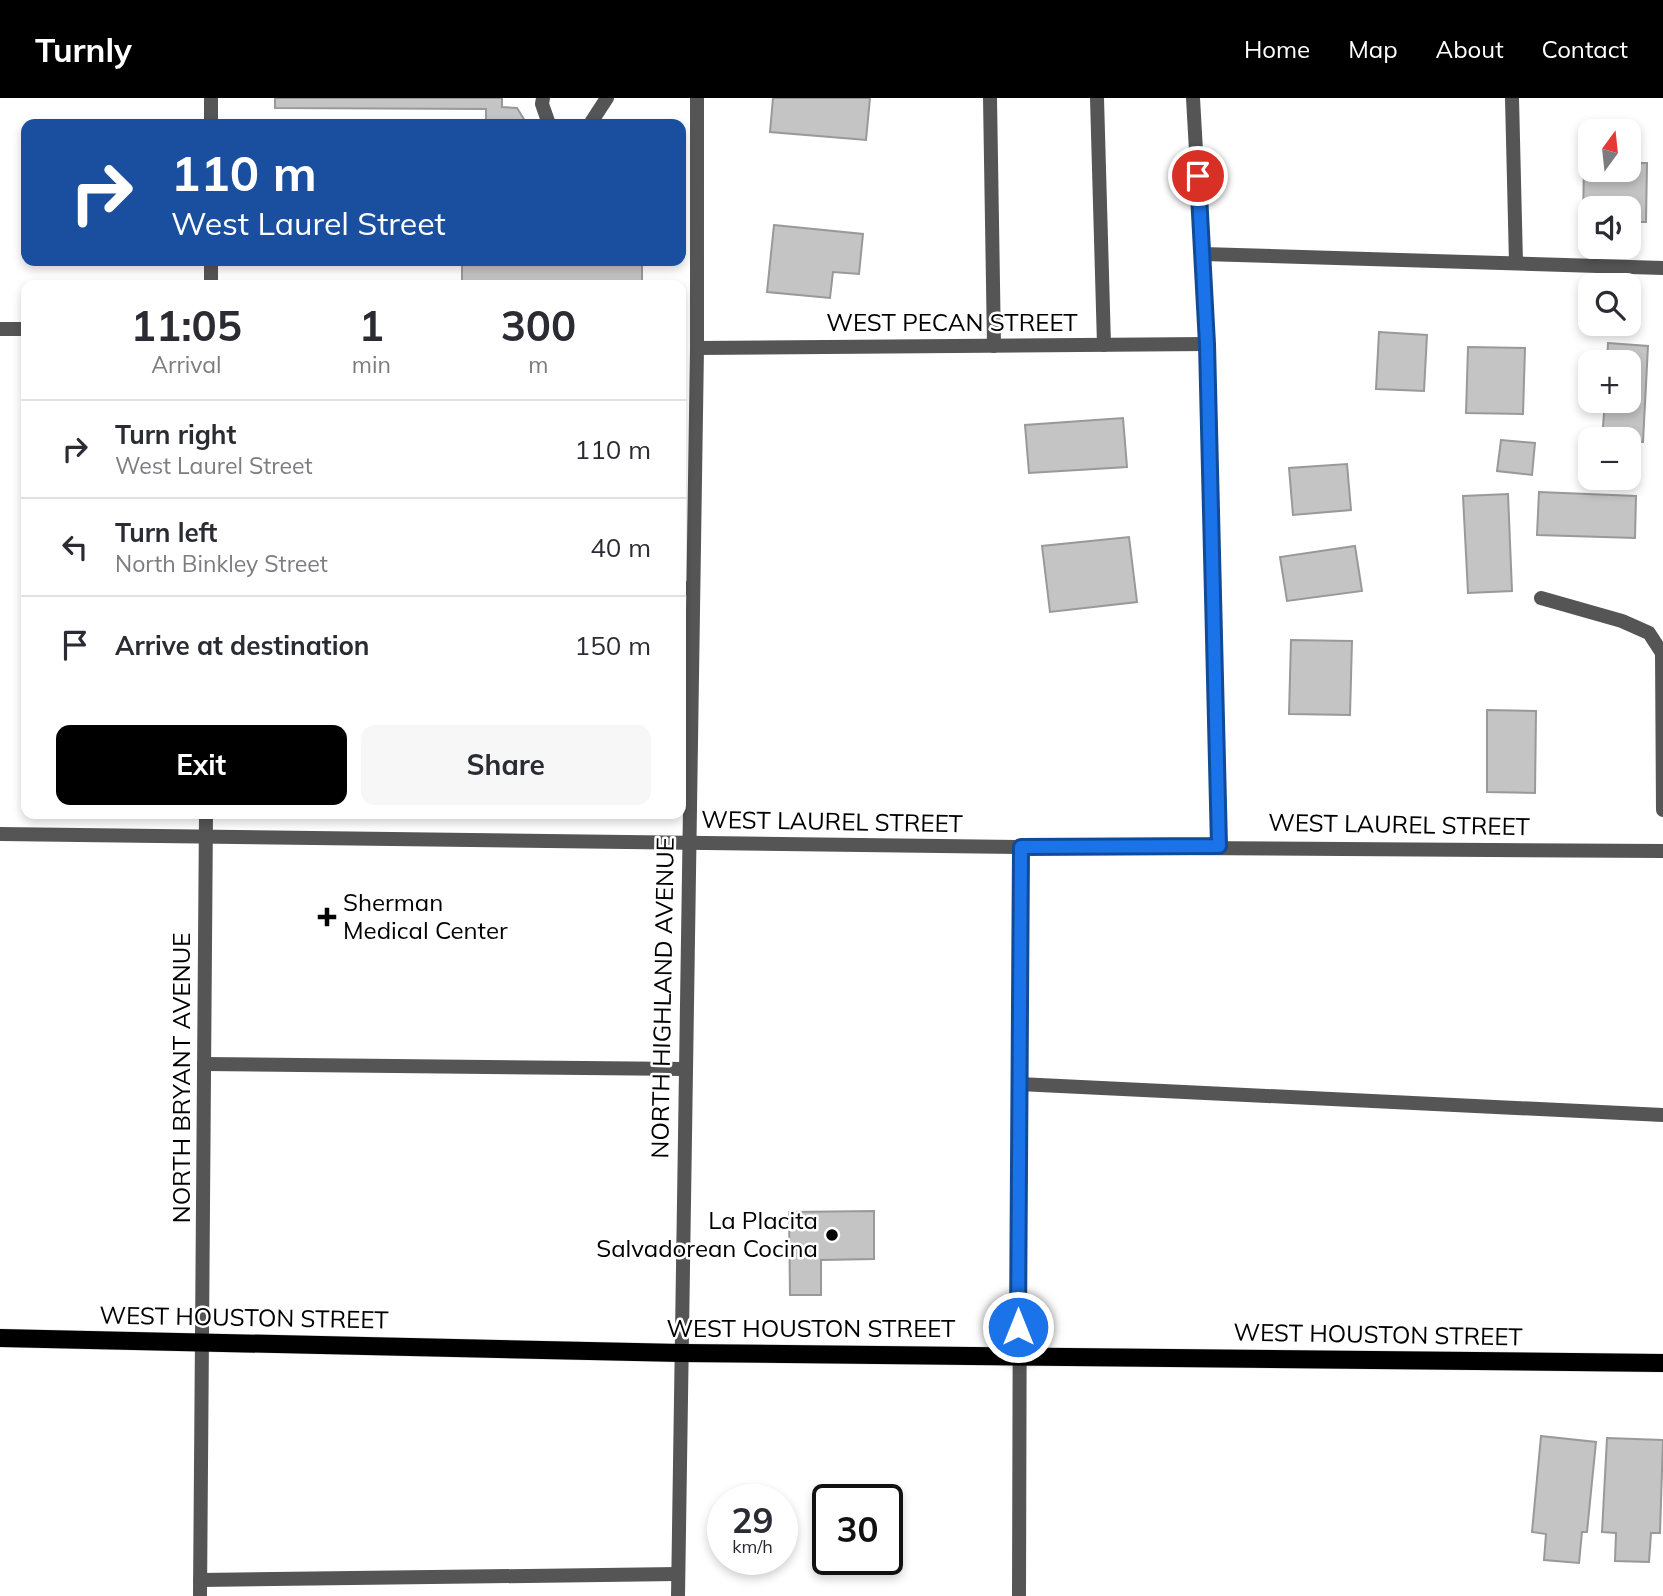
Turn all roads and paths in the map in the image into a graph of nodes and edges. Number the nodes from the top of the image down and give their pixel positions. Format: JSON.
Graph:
{"nodes":[{"id":1,"x":211,"y":98,"type":"edge"},
{"id":2,"x":543,"y":98,"type":"edge"},
{"id":3,"x":607,"y":98,"type":"edge"},
{"id":4,"x":697,"y":98,"type":"edge"},
{"id":5,"x":990,"y":98,"type":"edge"},
{"id":6,"x":1097,"y":98,"type":"edge"},
{"id":7,"x":1193,"y":98,"type":"edge"},
{"id":8,"x":1512,"y":98,"type":"edge"},
{"id":9,"x":211,"y":119,"type":"edge"},
{"id":10,"x":547,"y":119,"type":"edge"},
{"id":11,"x":593,"y":119,"type":"edge"},
{"id":12,"x":1203,"y":254,"type":"junction"},
{"id":13,"x":1516,"y":262,"type":"junction"},
{"id":14,"x":1663,"y":268,"type":"edge"},
{"id":15,"x":0,"y":329,"type":"edge"},
{"id":16,"x":21,"y":329,"type":"edge"},
{"id":17,"x":1207,"y":344,"type":"junction"},
{"id":18,"x":1104,"y":345,"type":"junction"},
{"id":19,"x":994,"y":346,"type":"junction"},
{"id":20,"x":697,"y":348,"type":"junction"},
{"id":21,"x":687,"y":588,"type":"edge"},
{"id":22,"x":1541,"y":598,"type":"dead end"},
{"id":23,"x":1663,"y":810,"type":"edge"},
{"id":24,"x":206,"y":819,"type":"edge"},
{"id":25,"x":0,"y":834,"type":"edge"},
{"id":26,"x":206,"y":837,"type":"junction"},
{"id":27,"x":688,"y":842,"type":"junction"},
{"id":28,"x":1219,"y":846,"type":"junction"},
{"id":29,"x":1021,"y":847,"type":"junction"},
{"id":30,"x":1663,"y":851,"type":"edge"},
{"id":31,"x":205,"y":1063,"type":"junction"},
{"id":32,"x":685,"y":1069,"type":"junction"},
{"id":33,"x":1019,"y":1084,"type":"junction"},
{"id":34,"x":1663,"y":1115,"type":"edge"},
{"id":35,"x":0,"y":1338,"type":"edge"},
{"id":36,"x":203,"y":1342,"type":"junction"},
{"id":37,"x":681,"y":1353,"type":"junction"},
{"id":38,"x":1018,"y":1354,"type":"junction"},
{"id":39,"x":1663,"y":1363,"type":"edge"},
{"id":40,"x":678,"y":1574,"type":"junction"},
{"id":41,"x":200,"y":1580,"type":"junction"},
{"id":42,"x":200,"y":1596,"type":"edge"},
{"id":43,"x":678,"y":1596,"type":"edge"},
{"id":44,"x":1019,"y":1596,"type":"edge"}],
"edges":[{"from":1,"to":9,"type":"street"},
{"from":2,"to":10,"type":"street"},
{"from":3,"to":11,"type":"street"},
{"from":4,"to":20,"type":"street","name":"NORTH HIGHLAND AVENUE"},
{"from":5,"to":19,"type":"street"},
{"from":6,"to":18,"type":"street"},
{"from":7,"to":12,"type":"street"},
{"from":8,"to":13,"type":"street"},
{"from":12,"to":13,"type":"street"},
{"from":12,"to":17,"type":"street"},
{"from":13,"to":14,"type":"street"},
{"from":15,"to":16,"type":"street"},
{"from":17,"to":18,"type":"street","name":"WEST PECAN STREET"},
{"from":17,"to":28,"type":"street"},
{"from":18,"to":19,"type":"street","name":"WEST PECAN STREET"},
{"from":19,"to":20,"type":"street","name":"WEST PECAN STREET"},
{"from":20,"to":21,"type":"street","name":"NORTH HIGHLAND AVENUE"},
{"from":21,"to":27,"type":"street","name":"NORTH HIGHLAND AVENUE"},
{"from":22,"to":23,"type":"street"},
{"from":24,"to":26,"type":"street","name":"NORTH BRYANT AVENUE"},
{"from":25,"to":26,"type":"street","name":"WEST LAUREL STREET"},
{"from":26,"to":27,"type":"street","name":"WEST LAUREL STREET"},
{"from":26,"to":31,"type":"street","name":"NORTH BRYANT AVENUE"},
{"from":27,"to":29,"type":"street","name":"WEST LAUREL STREET"},
{"from":27,"to":32,"type":"street","name":"NORTH HIGHLAND AVENUE"},
{"from":28,"to":29,"type":"street","name":"WEST LAUREL STREET"},
{"from":28,"to":30,"type":"street","name":"WEST LAUREL STREET"},
{"from":29,"to":33,"type":"street"},
{"from":31,"to":32,"type":"street"},
{"from":31,"to":36,"type":"street","name":"NORTH BRYANT AVENUE"},
{"from":32,"to":37,"type":"street","name":"NORTH HIGHLAND AVENUE"},
{"from":33,"to":34,"type":"street"},
{"from":33,"to":38,"type":"street"},
{"from":35,"to":36,"type":"main road","name":"WEST HOUSTON STREET"},
{"from":36,"to":37,"type":"main road","name":"WEST HOUSTON STREET"},
{"from":36,"to":41,"type":"street","name":"NORTH BRYANT AVENUE"},
{"from":37,"to":38,"type":"main road","name":"WEST HOUSTON STREET"},
{"from":37,"to":40,"type":"street","name":"NORTH HIGHLAND AVENUE"},
{"from":38,"to":39,"type":"main road","name":"WEST HOUSTON STREET"},
{"from":38,"to":44,"type":"street"},
{"from":40,"to":41,"type":"street"},
{"from":40,"to":43,"type":"street","name":"NORTH HIGHLAND AVENUE"},
{"from":41,"to":42,"type":"street","name":"NORTH BRYANT AVENUE"}]}
